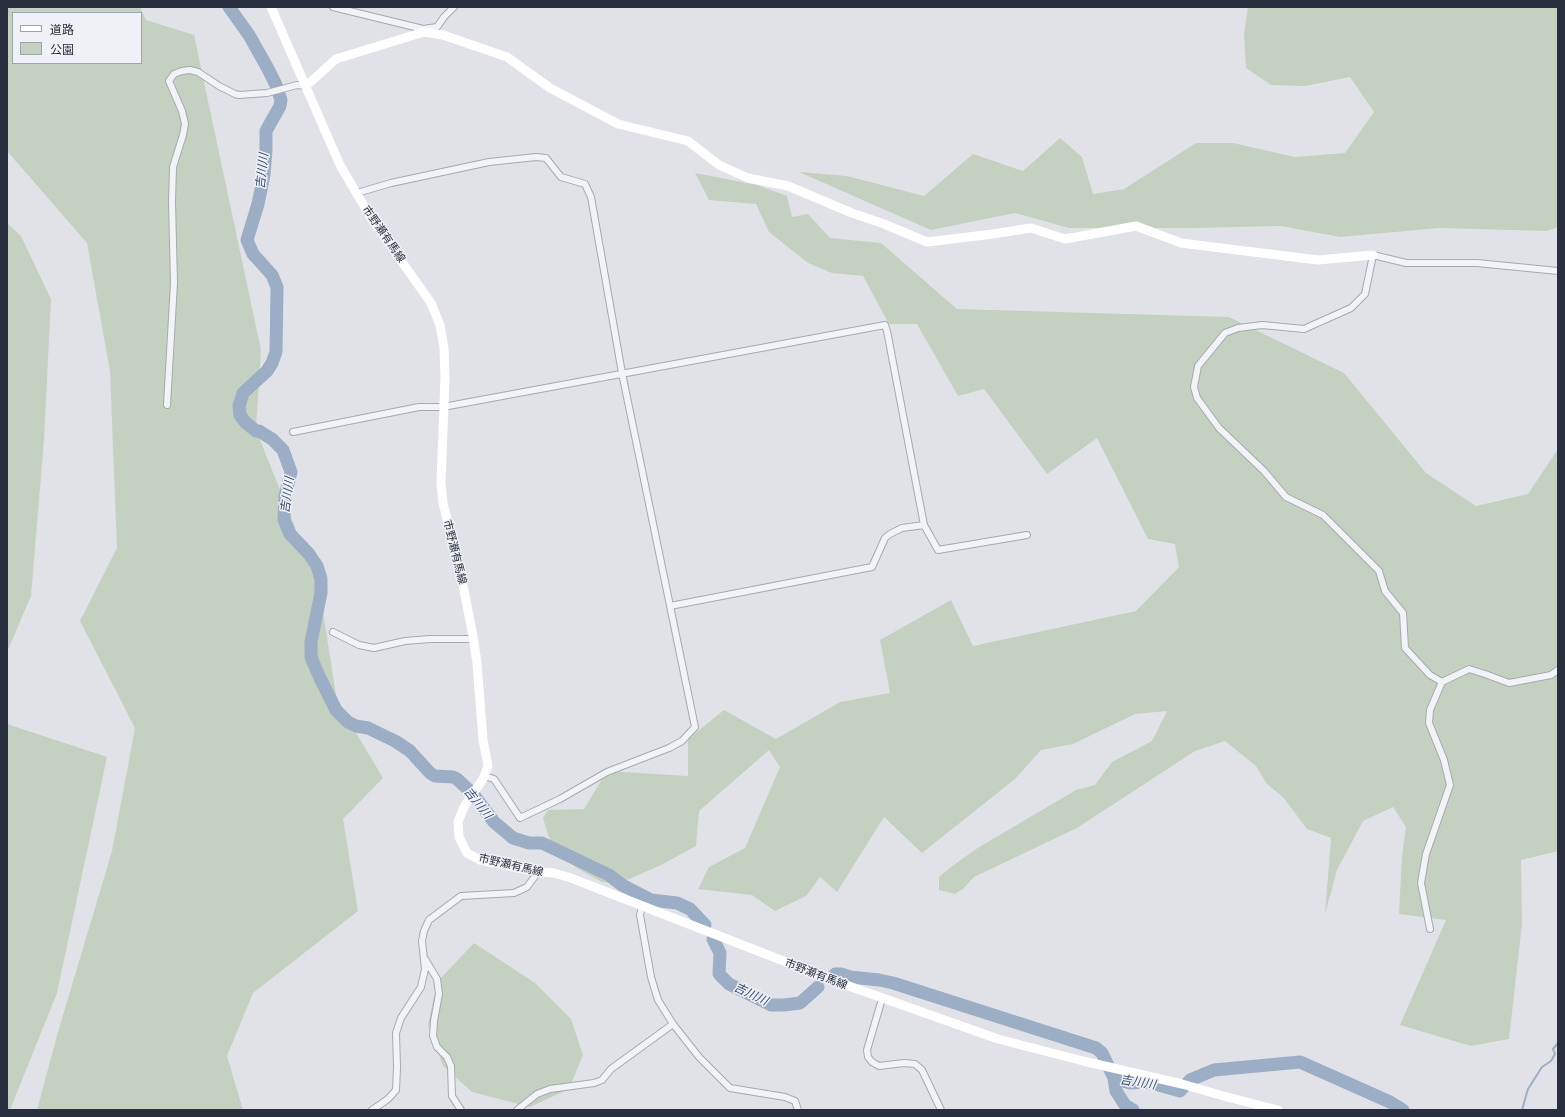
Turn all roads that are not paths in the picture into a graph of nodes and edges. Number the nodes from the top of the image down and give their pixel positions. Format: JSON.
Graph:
{"nodes":[{"id":1,"x":272,"y":7,"type":"edge"},
{"id":2,"x":333,"y":7,"type":"edge"},
{"id":3,"x":454,"y":7,"type":"edge"},
{"id":4,"x":423,"y":30,"type":"junction"},
{"id":5,"x":301,"y":86,"type":"junction"},
{"id":6,"x":356,"y":193,"type":"junction"},
{"id":7,"x":1373,"y":255,"type":"junction"},
{"id":8,"x":1558,"y":270,"type":"edge"},
{"id":9,"x":622,"y":373,"type":"junction"},
{"id":10,"x":167,"y":405,"type":"dead end"},
{"id":11,"x":443,"y":407,"type":"junction"},
{"id":12,"x":293,"y":432,"type":"dead end"},
{"id":13,"x":924,"y":525,"type":"junction"},
{"id":14,"x":1027,"y":535,"type":"dead end"},
{"id":15,"x":670,"y":606,"type":"junction"},
{"id":16,"x":333,"y":632,"type":"dead end"},
{"id":17,"x":474,"y":638,"type":"junction"},
{"id":18,"x":1558,"y":670,"type":"edge"},
{"id":19,"x":1442,"y":682,"type":"junction"},
{"id":20,"x":484,"y":778,"type":"junction"},
{"id":21,"x":538,"y":872,"type":"junction"},
{"id":22,"x":642,"y":906,"type":"junction"},
{"id":23,"x":1430,"y":929,"type":"dead end"},
{"id":24,"x":423,"y":956,"type":"junction"},
{"id":25,"x":882,"y":999,"type":"junction"},
{"id":26,"x":673,"y":1024,"type":"junction"},
{"id":27,"x":372,"y":1110,"type":"edge"},
{"id":28,"x":461,"y":1110,"type":"edge"},
{"id":29,"x":517,"y":1110,"type":"edge"},
{"id":30,"x":798,"y":1110,"type":"edge"},
{"id":31,"x":941,"y":1110,"type":"edge"},
{"id":32,"x":1278,"y":1110,"type":"edge"}],
"edges":[{"from":1,"to":5,"type":"main road","name":"市野瀬有馬線"},
{"from":2,"to":4,"type":"street"},
{"from":3,"to":4,"type":"street"},
{"from":4,"to":5,"type":"main road"},
{"from":4,"to":7,"type":"main road"},
{"from":5,"to":6,"type":"main road","name":"市野瀬有馬線"},
{"from":5,"to":10,"type":"street"},
{"from":6,"to":9,"type":"street"},
{"from":6,"to":11,"type":"main road","name":"市野瀬有馬線"},
{"from":7,"to":8,"type":"street"},
{"from":7,"to":19,"type":"street"},
{"from":9,"to":11,"type":"street"},
{"from":9,"to":13,"type":"street"},
{"from":9,"to":15,"type":"street"},
{"from":11,"to":12,"type":"street"},
{"from":11,"to":17,"type":"main road","name":"市野瀬有馬線"},
{"from":13,"to":14,"type":"street"},
{"from":13,"to":15,"type":"street"},
{"from":15,"to":20,"type":"street"},
{"from":16,"to":17,"type":"street"},
{"from":17,"to":20,"type":"main road","name":"市野瀬有馬線"},
{"from":18,"to":19,"type":"street"},
{"from":19,"to":23,"type":"street"},
{"from":20,"to":21,"type":"main road","name":"市野瀬有馬線"},
{"from":21,"to":22,"type":"main road","name":"市野瀬有馬線"},
{"from":21,"to":24,"type":"street"},
{"from":22,"to":25,"type":"main road","name":"市野瀬有馬線"},
{"from":22,"to":26,"type":"street"},
{"from":24,"to":27,"type":"street"},
{"from":24,"to":28,"type":"street"},
{"from":25,"to":31,"type":"street"},
{"from":25,"to":32,"type":"main road","name":"市野瀬有馬線"},
{"from":26,"to":29,"type":"street"},
{"from":26,"to":30,"type":"street"}]}
